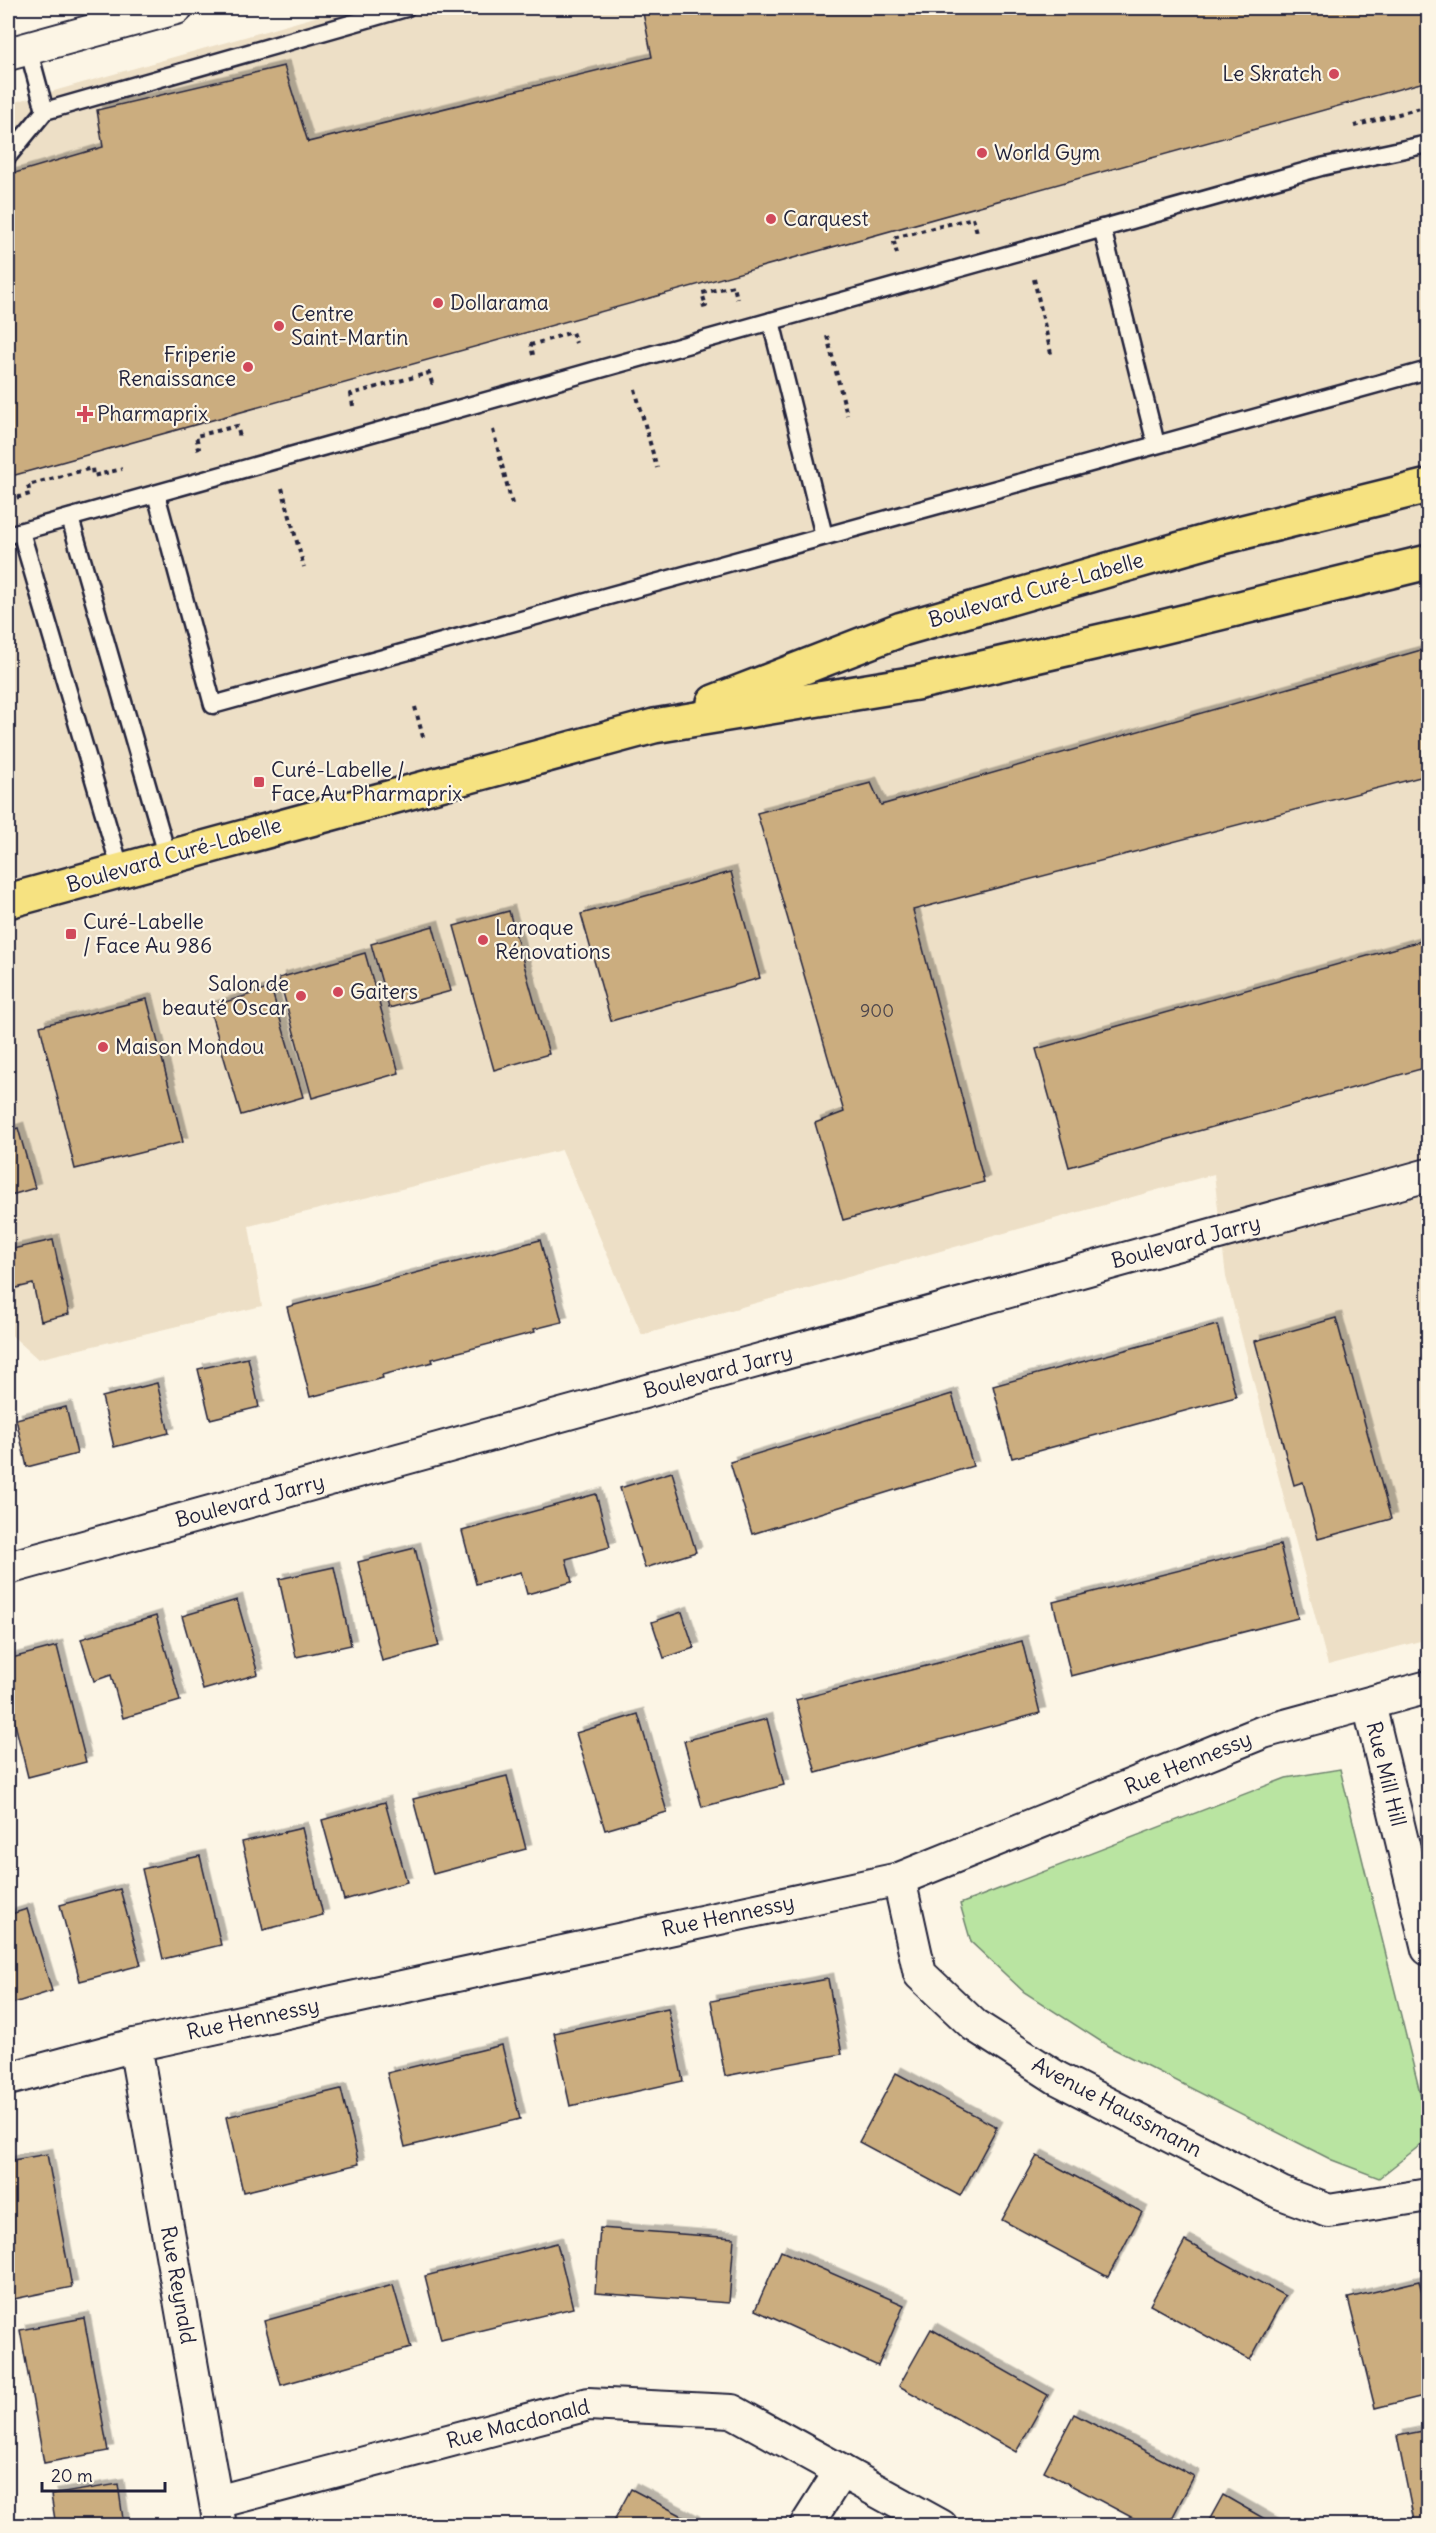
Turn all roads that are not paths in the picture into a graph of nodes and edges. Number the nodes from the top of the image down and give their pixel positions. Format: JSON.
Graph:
{"nodes":[{"id":1,"x":176,"y":8,"type":"edge"},
{"id":2,"x":406,"y":8,"type":"edge"},
{"id":3,"x":18,"y":51,"type":"edge"},
{"id":4,"x":45,"y":111,"type":"junction"},
{"id":5,"x":1428,"y":144,"type":"edge"},
{"id":6,"x":8,"y":156,"type":"edge"},
{"id":7,"x":1102,"y":228,"type":"junction"},
{"id":8,"x":771,"y":321,"type":"junction"},
{"id":9,"x":1428,"y":370,"type":"edge"},
{"id":10,"x":1156,"y":444,"type":"junction"},
{"id":11,"x":1428,"y":486,"type":"edge"},
{"id":12,"x":156,"y":494,"type":"junction"},
{"id":13,"x":70,"y":518,"type":"junction"},
{"id":14,"x":14,"y":533,"type":"edge"},
{"id":15,"x":824,"y":536,"type":"junction"},
{"id":16,"x":1428,"y":562,"type":"edge"},
{"id":17,"x":654,"y":726,"type":"junction"},
{"id":18,"x":168,"y":858,"type":"junction"},
{"id":19,"x":121,"y":871,"type":"junction"},
{"id":20,"x":8,"y":902,"type":"edge"},
{"id":21,"x":1428,"y":1175,"type":"edge"},
{"id":22,"x":8,"y":1568,"type":"edge"},
{"id":23,"x":1428,"y":1687,"type":"edge"},
{"id":24,"x":1369,"y":1704,"type":"junction"},
{"id":25,"x":899,"y":1879,"type":"junction"},
{"id":26,"x":1428,"y":1949,"type":"edge"},
{"id":27,"x":135,"y":2044,"type":"junction"},
{"id":28,"x":8,"y":2079,"type":"edge"},
{"id":29,"x":1428,"y":2194,"type":"edge"},
{"id":30,"x":841,"y":2471,"type":"junction"},
{"id":31,"x":218,"y":2514,"type":"edge"},
{"id":32,"x":806,"y":2526,"type":"edge"},
{"id":33,"x":941,"y":2526,"type":"edge"}],
"edges":[{"from":1,"to":3,"type":"street"},
{"from":2,"to":4,"type":"lane"},
{"from":3,"to":4,"type":"lane"},
{"from":4,"to":6,"type":"lane"},
{"from":5,"to":7,"type":"lane"},
{"from":7,"to":8,"type":"lane"},
{"from":7,"to":10,"type":"lane"},
{"from":8,"to":12,"type":"lane"},
{"from":8,"to":15,"type":"lane"},
{"from":9,"to":10,"type":"lane"},
{"from":10,"to":15,"type":"lane"},
{"from":11,"to":17,"type":"main road","name":"Boulevard Curé-Labelle"},
{"from":12,"to":13,"type":"lane"},
{"from":12,"to":15,"type":"lane"},
{"from":13,"to":14,"type":"lane"},
{"from":13,"to":18,"type":"lane"},
{"from":14,"to":19,"type":"lane"},
{"from":16,"to":17,"type":"main road","name":"Boulevard Curé-Labelle"},
{"from":17,"to":18,"type":"main road","name":"Boulevard Curé-Labelle"},
{"from":18,"to":19,"type":"main road","name":"Boulevard Curé-Labelle"},
{"from":19,"to":20,"type":"main road","name":"Boulevard Curé-Labelle"},
{"from":21,"to":22,"type":"street","name":"Boulevard Jarry"},
{"from":23,"to":24,"type":"street","name":"Rue Hennessy"},
{"from":24,"to":25,"type":"street","name":"Rue Hennessy"},
{"from":24,"to":26,"type":"street","name":"Rue Mill Hill"},
{"from":25,"to":27,"type":"street","name":"Rue Hennessy"},
{"from":25,"to":29,"type":"street","name":"Avenue Haussmann"},
{"from":27,"to":28,"type":"street","name":"Rue Hennessy"},
{"from":27,"to":31,"type":"street","name":"Rue Reynald"},
{"from":30,"to":31,"type":"street","name":"Rue Macdonald"},
{"from":30,"to":32,"type":"street"},
{"from":30,"to":33,"type":"street","name":"Rue Macdonald"}]}
